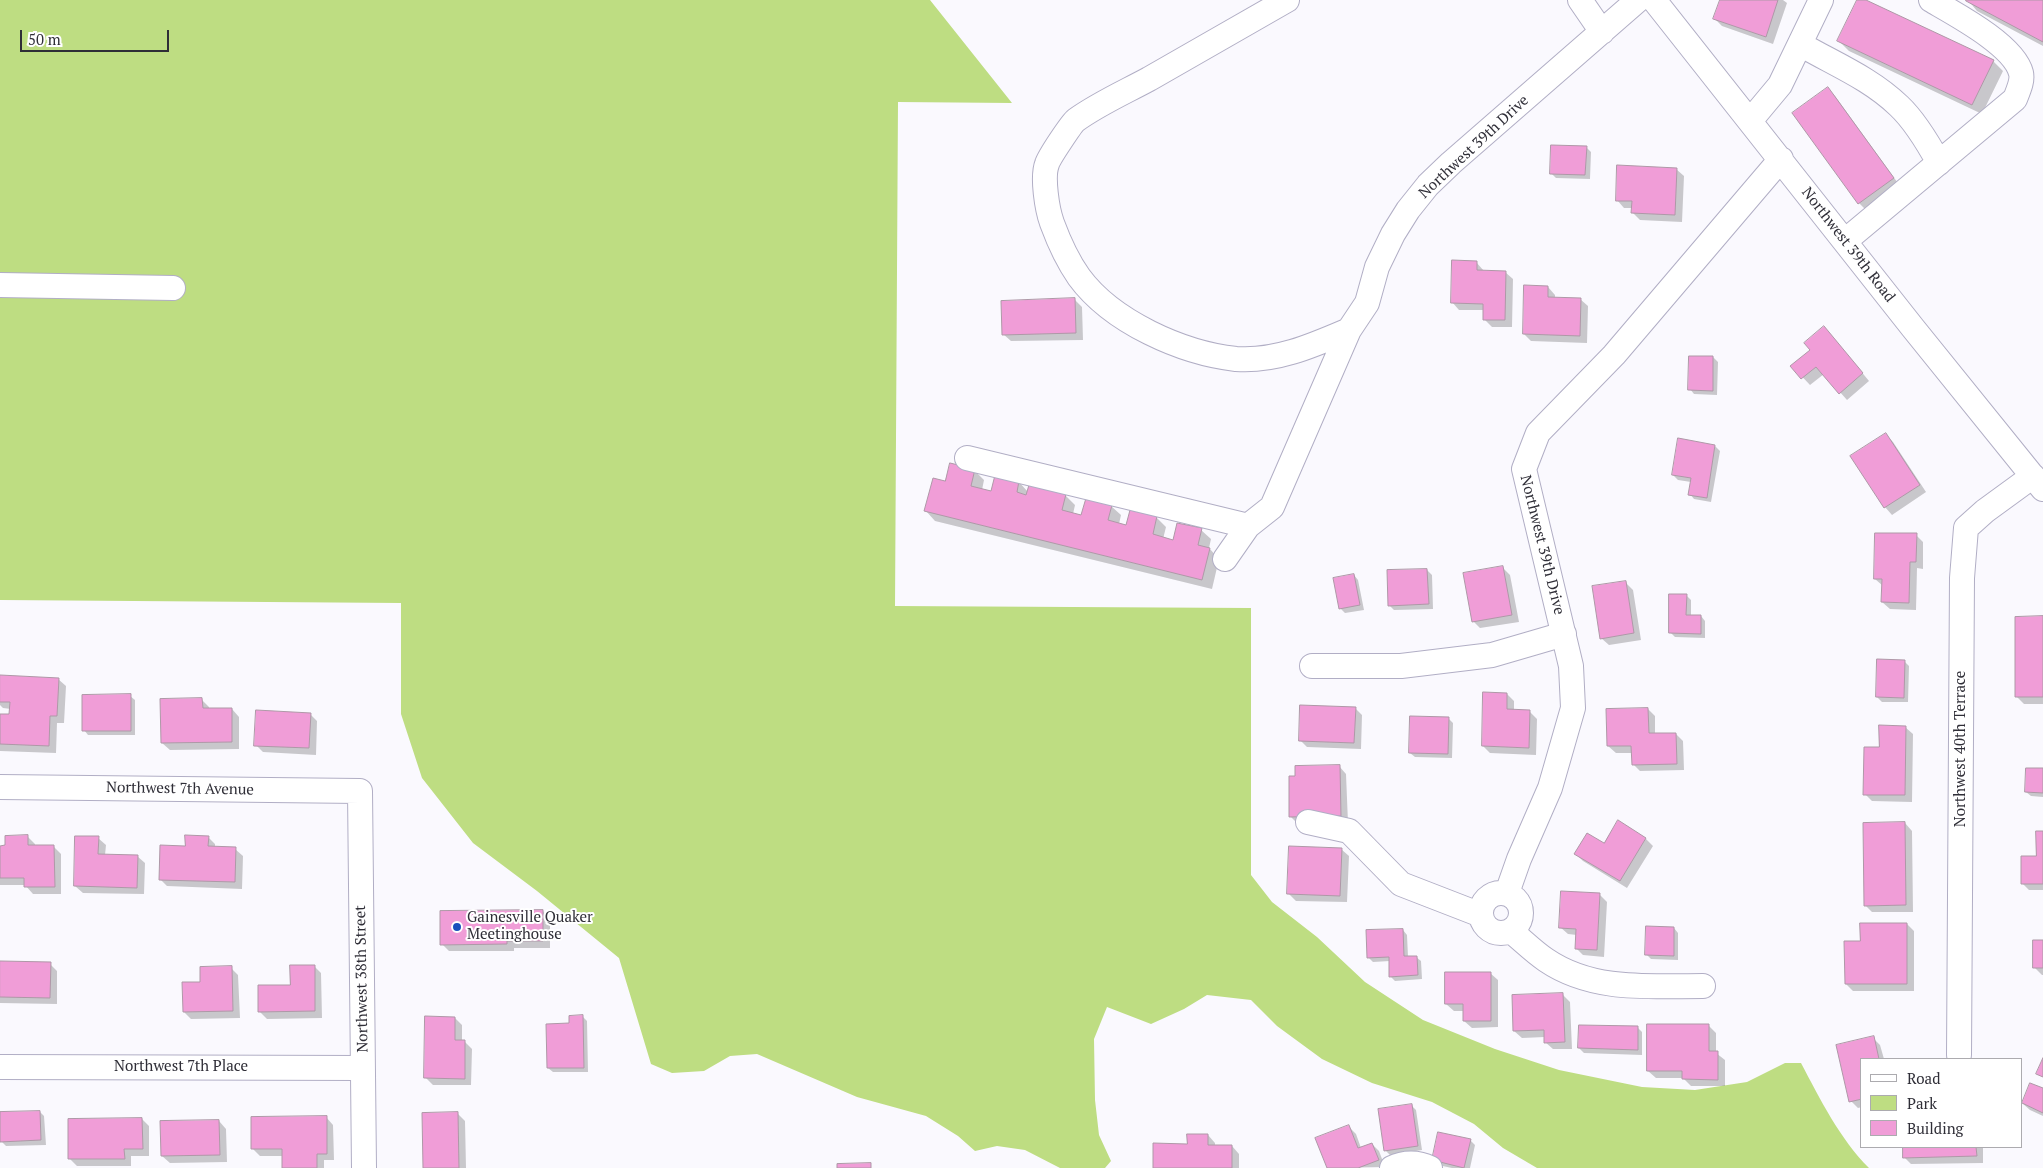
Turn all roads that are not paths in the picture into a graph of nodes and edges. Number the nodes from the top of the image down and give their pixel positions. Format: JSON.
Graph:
{"nodes":[{"id":1,"x":1287,"y":0,"type":"edge"},
{"id":2,"x":1580,"y":0,"type":"edge"},
{"id":3,"x":1638,"y":0,"type":"edge"},
{"id":4,"x":1654,"y":0,"type":"edge"},
{"id":5,"x":1821,"y":0,"type":"edge"},
{"id":6,"x":1931,"y":0,"type":"edge"},
{"id":7,"x":1602,"y":32,"type":"junction"},
{"id":8,"x":1800,"y":44,"type":"junction"},
{"id":9,"x":1750,"y":120,"type":"junction"},
{"id":10,"x":1780,"y":159,"type":"junction"},
{"id":11,"x":1939,"y":163,"type":"junction"},
{"id":12,"x":1845,"y":241,"type":"junction"},
{"id":13,"x":0,"y":285,"type":"edge"},
{"id":14,"x":173,"y":288,"type":"dead end"},
{"id":15,"x":1349,"y":330,"type":"junction"},
{"id":16,"x":968,"y":458,"type":"dead end"},
{"id":17,"x":2038,"y":482,"type":"edge"},
{"id":18,"x":1248,"y":526,"type":"junction"},
{"id":19,"x":1225,"y":559,"type":"dead end"},
{"id":20,"x":1564,"y":634,"type":"junction"},
{"id":21,"x":1312,"y":666,"type":"dead end"},
{"id":22,"x":0,"y":787,"type":"edge"},
{"id":23,"x":360,"y":791,"type":"joint"},
{"id":24,"x":1308,"y":822,"type":"dead end"},
{"id":25,"x":1507,"y":893,"type":"junction"},
{"id":26,"x":1481,"y":915,"type":"junction"},
{"id":27,"x":1511,"y":930,"type":"junction"},
{"id":28,"x":1703,"y":986,"type":"dead end"},
{"id":29,"x":1959,"y":1055,"type":"dead end"},
{"id":30,"x":0,"y":1067,"type":"edge"},
{"id":31,"x":362,"y":1068,"type":"junction"},
{"id":32,"x":364,"y":1168,"type":"edge"},
{"id":33,"x":1392,"y":1168,"type":"edge"},
{"id":34,"x":1430,"y":1168,"type":"edge"}],
"edges":[{"from":1,"to":15,"type":"street"},
{"from":2,"to":7,"type":"street"},
{"from":3,"to":7,"type":"street","name":"Northwest 39th Drive"},
{"from":4,"to":9,"type":"street","name":"Northwest 39th Road"},
{"from":5,"to":8,"type":"street"},
{"from":6,"to":11,"type":"street"},
{"from":7,"to":15,"type":"street","name":"Northwest 39th Drive"},
{"from":8,"to":9,"type":"street"},
{"from":8,"to":11,"type":"street"},
{"from":9,"to":10,"type":"street","name":"Northwest 39th Road"},
{"from":10,"to":12,"type":"street","name":"Northwest 39th Road"},
{"from":10,"to":20,"type":"street","name":"Northwest 39th Drive"},
{"from":11,"to":12,"type":"street"},
{"from":12,"to":17,"type":"street","name":"Northwest 39th Road"},
{"from":13,"to":14,"type":"street"},
{"from":15,"to":18,"type":"street","name":"Northwest 39th Drive"},
{"from":16,"to":18,"type":"street"},
{"from":17,"to":29,"type":"street","name":"Northwest 40th Terrace"},
{"from":18,"to":19,"type":"street","name":"Northwest 39th Drive"},
{"from":20,"to":21,"type":"street"},
{"from":20,"to":25,"type":"street","name":"Northwest 39th Drive"},
{"from":22,"to":23,"type":"street","name":"Northwest 7th Avenue"},
{"from":23,"to":31,"type":"street","name":"Northwest 38th Street"},
{"from":24,"to":26,"type":"street"},
{"from":25,"to":26,"type":"street"},
{"from":25,"to":27,"type":"street"},
{"from":26,"to":27,"type":"street"},
{"from":27,"to":28,"type":"street"},
{"from":30,"to":31,"type":"street","name":"Northwest 7th Place"},
{"from":31,"to":32,"type":"street","name":"Northwest 38th Street"},
{"from":33,"to":34,"type":"street"}]}
